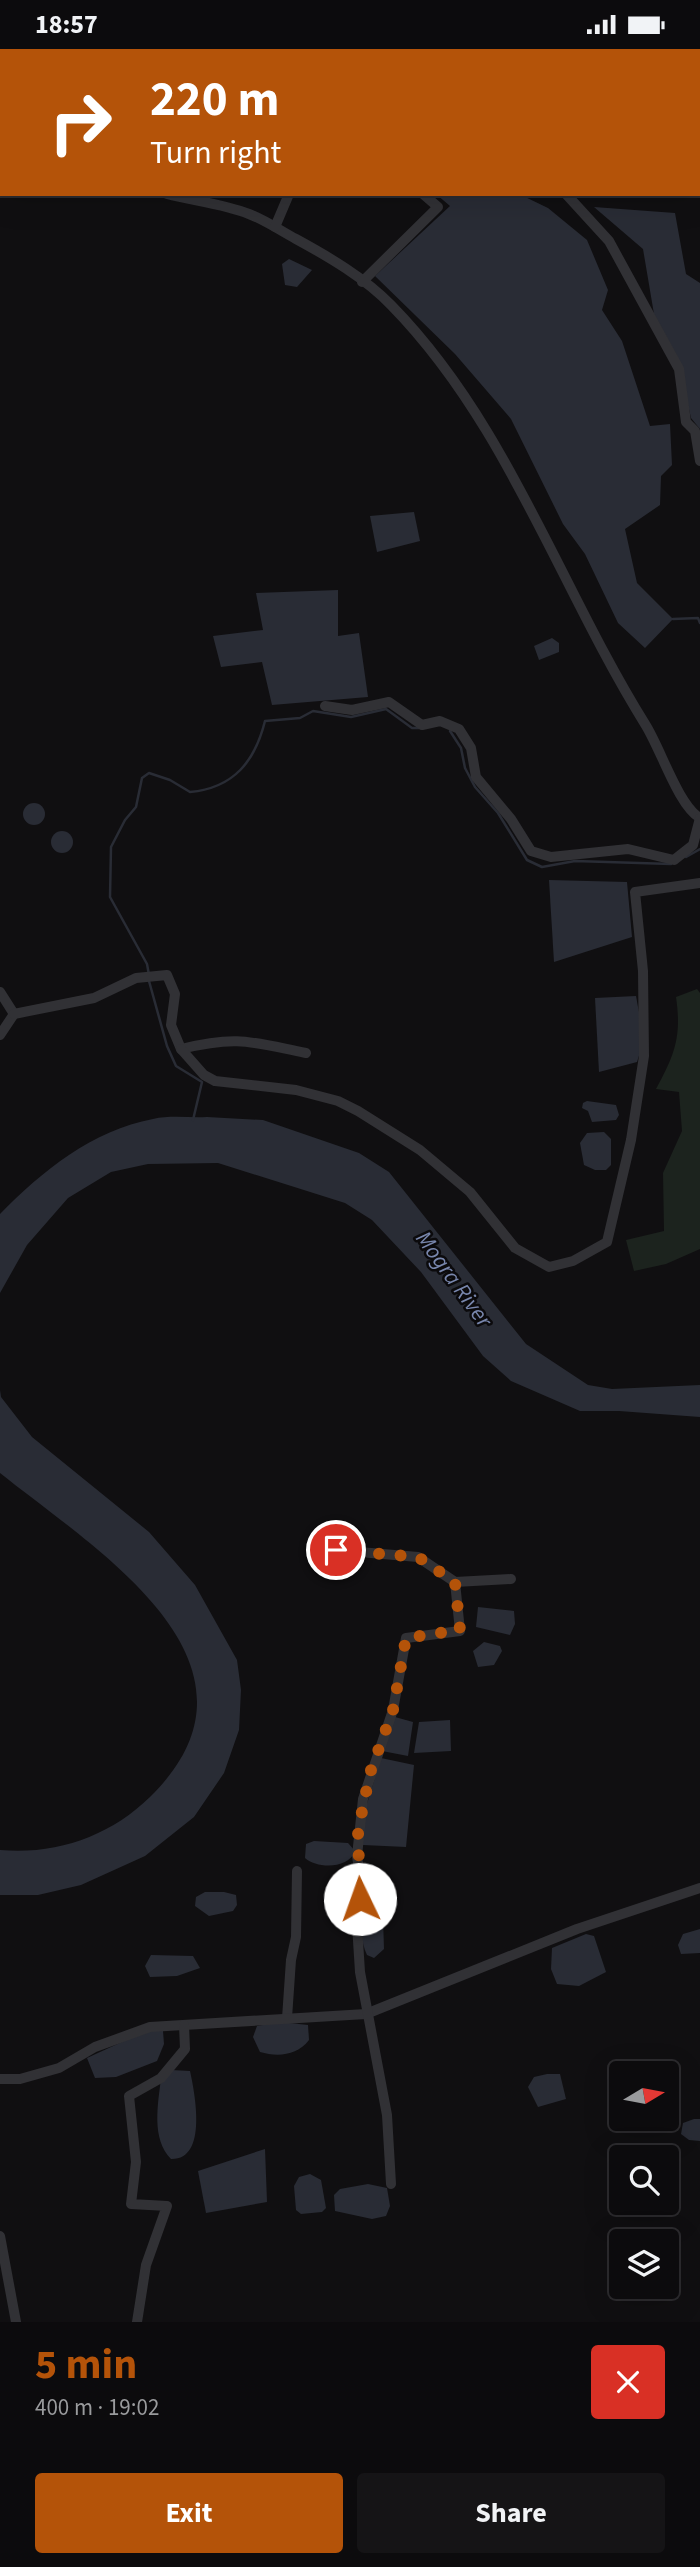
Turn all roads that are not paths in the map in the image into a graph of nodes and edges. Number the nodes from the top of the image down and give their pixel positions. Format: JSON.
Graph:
{"nodes":[{"id":1,"x":175,"y":196,"type":"edge"},
{"id":2,"x":288,"y":196,"type":"edge"},
{"id":3,"x":426,"y":196,"type":"edge"},
{"id":4,"x":568,"y":196,"type":"edge"},
{"id":5,"x":275,"y":227,"type":"junction"},
{"id":6,"x":362,"y":282,"type":"junction"},
{"id":7,"x":700,"y":461,"type":"edge"},
{"id":8,"x":325,"y":706,"type":"dead end"},
{"id":9,"x":700,"y":883,"type":"edge"},
{"id":10,"x":0,"y":992,"type":"edge"},
{"id":11,"x":14,"y":1014,"type":"junction"},
{"id":12,"x":0,"y":1035,"type":"edge"},
{"id":13,"x":181,"y":1049,"type":"junction"},
{"id":14,"x":306,"y":1053,"type":"dead end"},
{"id":15,"x":336,"y":1550,"type":"dead end"},
{"id":16,"x":511,"y":1579,"type":"dead end"},
{"id":17,"x":455,"y":1582,"type":"junction"},
{"id":18,"x":297,"y":1871,"type":"dead end"},
{"id":19,"x":700,"y":1888,"type":"edge"},
{"id":20,"x":366,"y":2014,"type":"junction"},
{"id":21,"x":287,"y":2018,"type":"junction"},
{"id":22,"x":184,"y":2025,"type":"junction"},
{"id":23,"x":0,"y":2079,"type":"edge"},
{"id":24,"x":391,"y":2184,"type":"dead end"},
{"id":25,"x":0,"y":2236,"type":"edge"},
{"id":26,"x":16,"y":2322,"type":"edge"},
{"id":27,"x":137,"y":2322,"type":"edge"}],
"edges":[{"from":1,"to":5,"type":"street"},
{"from":2,"to":5,"type":"street"},
{"from":3,"to":6,"type":"street"},
{"from":4,"to":7,"type":"street"},
{"from":5,"to":6,"type":"street"},
{"from":6,"to":8,"type":"street"},
{"from":9,"to":13,"type":"street"},
{"from":10,"to":11,"type":"street"},
{"from":11,"to":12,"type":"street"},
{"from":11,"to":13,"type":"street"},
{"from":13,"to":14,"type":"street"},
{"from":15,"to":17,"type":"street"},
{"from":16,"to":17,"type":"street"},
{"from":17,"to":20,"type":"street"},
{"from":18,"to":21,"type":"street"},
{"from":19,"to":20,"type":"street"},
{"from":20,"to":21,"type":"street"},
{"from":20,"to":24,"type":"street"},
{"from":21,"to":22,"type":"street"},
{"from":22,"to":23,"type":"street"},
{"from":22,"to":27,"type":"street"},
{"from":25,"to":26,"type":"street"}]}
